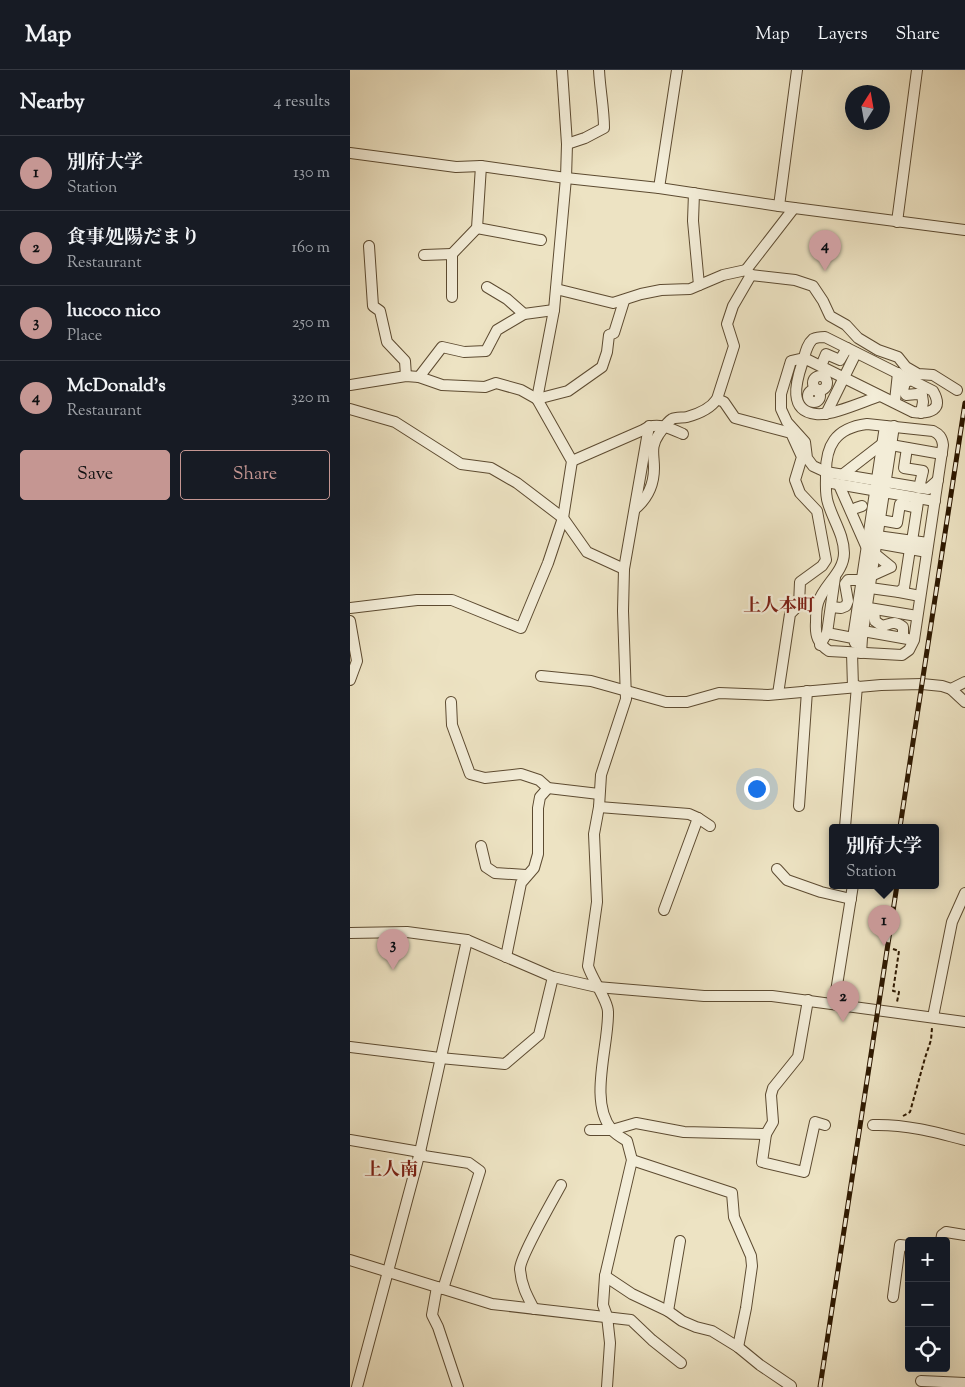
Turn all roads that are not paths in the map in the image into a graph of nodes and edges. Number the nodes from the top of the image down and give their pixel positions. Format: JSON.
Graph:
{"nodes":[{"id":1,"x":562,"y":70,"type":"edge"},
{"id":2,"x":599,"y":70,"type":"edge"},
{"id":3,"x":677,"y":70,"type":"edge"},
{"id":4,"x":797,"y":70,"type":"edge"},
{"id":5,"x":917,"y":70,"type":"edge"},
{"id":6,"x":567,"y":144,"type":"junction"},
{"id":7,"x":350,"y":153,"type":"edge"},
{"id":8,"x":482,"y":166,"type":"junction"},
{"id":9,"x":566,"y":178,"type":"junction"},
{"id":10,"x":659,"y":188,"type":"junction"},
{"id":11,"x":694,"y":194,"type":"junction"},
{"id":12,"x":779,"y":206,"type":"junction"},
{"id":13,"x":794,"y":208,"type":"junction"},
{"id":14,"x":897,"y":222,"type":"junction"},
{"id":15,"x":477,"y":228,"type":"junction"},
{"id":16,"x":965,"y":230,"type":"edge"},
{"id":17,"x":541,"y":240,"type":"dead end"},
{"id":18,"x":369,"y":246,"type":"dead end"},
{"id":19,"x":452,"y":254,"type":"junction"},
{"id":20,"x":424,"y":255,"type":"dead end"},
{"id":21,"x":748,"y":273,"type":"junction"},
{"id":22,"x":699,"y":285,"type":"junction"},
{"id":23,"x":487,"y":287,"type":"dead end"},
{"id":24,"x":556,"y":289,"type":"junction"},
{"id":25,"x":452,"y":297,"type":"dead end"},
{"id":26,"x":624,"y":301,"type":"junction"},
{"id":27,"x":554,"y":310,"type":"junction"},
{"id":28,"x":524,"y":314,"type":"junction"},
{"id":29,"x":847,"y":348,"type":"junction"},
{"id":30,"x":856,"y":353,"type":"junction"},
{"id":31,"x":804,"y":358,"type":"junction"},
{"id":32,"x":821,"y":366,"type":"junction"},
{"id":33,"x":898,"y":374,"type":"junction"},
{"id":34,"x":406,"y":376,"type":"junction"},
{"id":35,"x":419,"y":377,"type":"junction"},
{"id":36,"x":844,"y":378,"type":"junction"},
{"id":37,"x":910,"y":380,"type":"junction"},
{"id":38,"x":350,"y":385,"type":"edge"},
{"id":39,"x":957,"y":390,"type":"dead end"},
{"id":40,"x":837,"y":392,"type":"junction"},
{"id":41,"x":880,"y":396,"type":"junction"},
{"id":42,"x":537,"y":399,"type":"junction"},
{"id":43,"x":717,"y":399,"type":"junction"},
{"id":44,"x":895,"y":401,"type":"junction"},
{"id":45,"x":350,"y":409,"type":"edge"},
{"id":46,"x":828,"y":409,"type":"junction"},
{"id":47,"x":921,"y":413,"type":"junction"},
{"id":48,"x":649,"y":426,"type":"junction"},
{"id":49,"x":665,"y":426,"type":"junction"},
{"id":50,"x":890,"y":426,"type":"junction"},
{"id":51,"x":683,"y":434,"type":"dead end"},
{"id":52,"x":887,"y":444,"type":"junction"},
{"id":53,"x":907,"y":448,"type":"junction"},
{"id":54,"x":942,"y":454,"type":"junction"},
{"id":55,"x":572,"y":461,"type":"junction"},
{"id":56,"x":826,"y":477,"type":"junction"},
{"id":57,"x":938,"y":480,"type":"junction"},
{"id":58,"x":881,"y":481,"type":"junction"},
{"id":59,"x":842,"y":482,"type":"junction"},
{"id":60,"x":924,"y":488,"type":"junction"},
{"id":61,"x":880,"y":492,"type":"junction"},
{"id":62,"x":935,"y":501,"type":"junction"},
{"id":63,"x":918,"y":503,"type":"junction"},
{"id":64,"x":635,"y":509,"type":"junction"},
{"id":65,"x":563,"y":518,"type":"junction"},
{"id":66,"x":880,"y":520,"type":"junction"},
{"id":67,"x":873,"y":543,"type":"junction"},
{"id":68,"x":911,"y":545,"type":"junction"},
{"id":69,"x":928,"y":548,"type":"junction"},
{"id":70,"x":624,"y":569,"type":"junction"},
{"id":71,"x":835,"y":574,"type":"junction"},
{"id":72,"x":871,"y":576,"type":"junction"},
{"id":73,"x":861,"y":580,"type":"junction"},
{"id":74,"x":870,"y":588,"type":"junction"},
{"id":75,"x":899,"y":592,"type":"junction"},
{"id":76,"x":920,"y":596,"type":"junction"},
{"id":77,"x":831,"y":607,"type":"junction"},
{"id":78,"x":350,"y":608,"type":"edge"},
{"id":79,"x":870,"y":608,"type":"junction"},
{"id":80,"x":917,"y":616,"type":"junction"},
{"id":81,"x":350,"y":621,"type":"edge"},
{"id":82,"x":863,"y":631,"type":"junction"},
{"id":83,"x":827,"y":633,"type":"junction"},
{"id":84,"x":853,"y":638,"type":"junction"},
{"id":85,"x":903,"y":638,"type":"junction"},
{"id":86,"x":914,"y":640,"type":"junction"},
{"id":87,"x":820,"y":645,"type":"junction"},
{"id":88,"x":856,"y":653,"type":"junction"},
{"id":89,"x":353,"y":660,"type":"edge"},
{"id":90,"x":541,"y":676,"type":"dead end"},
{"id":91,"x":350,"y":680,"type":"edge"},
{"id":92,"x":965,"y":682,"type":"edge"},
{"id":93,"x":855,"y":686,"type":"junction"},
{"id":94,"x":951,"y":689,"type":"junction"},
{"id":95,"x":807,"y":691,"type":"junction"},
{"id":96,"x":627,"y":692,"type":"junction"},
{"id":97,"x":778,"y":694,"type":"junction"},
{"id":98,"x":451,"y":702,"type":"dead end"},
{"id":99,"x":965,"y":702,"type":"edge"},
{"id":100,"x":548,"y":788,"type":"junction"},
{"id":101,"x":599,"y":794,"type":"junction"},
{"id":102,"x":800,"y":806,"type":"dead end"},
{"id":103,"x":599,"y":807,"type":"junction"},
{"id":104,"x":698,"y":818,"type":"junction"},
{"id":105,"x":845,"y":824,"type":"edge"},
{"id":106,"x":710,"y":826,"type":"dead end"},
{"id":107,"x":481,"y":846,"type":"dead end"},
{"id":108,"x":777,"y":869,"type":"dead end"},
{"id":109,"x":526,"y":875,"type":"junction"},
{"id":110,"x":853,"y":889,"type":"edge"},
{"id":111,"x":965,"y":893,"type":"edge"},
{"id":112,"x":851,"y":899,"type":"junction"},
{"id":113,"x":664,"y":910,"type":"dead end"},
{"id":114,"x":350,"y":932,"type":"edge"},
{"id":115,"x":467,"y":940,"type":"junction"},
{"id":116,"x":506,"y":957,"type":"junction"},
{"id":117,"x":553,"y":977,"type":"junction"},
{"id":118,"x":597,"y":987,"type":"junction"},
{"id":119,"x":808,"y":1000,"type":"junction"},
{"id":120,"x":834,"y":1004,"type":"junction"},
{"id":121,"x":933,"y":1017,"type":"junction"},
{"id":122,"x":965,"y":1022,"type":"edge"},
{"id":123,"x":350,"y":1047,"type":"edge"},
{"id":124,"x":440,"y":1058,"type":"junction"},
{"id":125,"x":825,"y":1125,"type":"dead end"},
{"id":126,"x":873,"y":1125,"type":"dead end"},
{"id":127,"x":590,"y":1130,"type":"dead end"},
{"id":128,"x":612,"y":1130,"type":"junction"},
{"id":129,"x":766,"y":1134,"type":"junction"},
{"id":130,"x":350,"y":1140,"type":"edge"},
{"id":131,"x":965,"y":1140,"type":"edge"},
{"id":132,"x":420,"y":1152,"type":"junction"},
{"id":133,"x":632,"y":1160,"type":"junction"},
{"id":134,"x":560,"y":1185,"type":"dead end"},
{"id":135,"x":965,"y":1235,"type":"edge"},
{"id":136,"x":942,"y":1237,"type":"edge"},
{"id":137,"x":680,"y":1241,"type":"dead end"},
{"id":138,"x":905,"y":1246,"type":"edge"},
{"id":139,"x":350,"y":1260,"type":"edge"},
{"id":140,"x":388,"y":1272,"type":"junction"},
{"id":141,"x":605,"y":1276,"type":"junction"},
{"id":142,"x":440,"y":1288,"type":"junction"},
{"id":143,"x":893,"y":1297,"type":"dead end"},
{"id":144,"x":534,"y":1309,"type":"junction"},
{"id":145,"x":668,"y":1312,"type":"junction"},
{"id":146,"x":607,"y":1316,"type":"junction"},
{"id":147,"x":738,"y":1347,"type":"junction"},
{"id":148,"x":681,"y":1363,"type":"dead end"},
{"id":149,"x":921,"y":1381,"type":"dead end"},
{"id":150,"x":965,"y":1383,"type":"edge"},
{"id":151,"x":791,"y":1386,"type":"edge"},
{"id":152,"x":357,"y":1387,"type":"edge"},
{"id":153,"x":458,"y":1387,"type":"edge"},
{"id":154,"x":607,"y":1387,"type":"edge"}],
"edges":[{"from":1,"to":6,"type":"street"},
{"from":2,"to":6,"type":"street"},
{"from":3,"to":10,"type":"street"},
{"from":4,"to":12,"type":"street"},
{"from":5,"to":14,"type":"street"},
{"from":6,"to":9,"type":"street"},
{"from":7,"to":8,"type":"street"},
{"from":8,"to":9,"type":"street"},
{"from":8,"to":15,"type":"street"},
{"from":9,"to":10,"type":"street"},
{"from":9,"to":24,"type":"street"},
{"from":10,"to":11,"type":"street"},
{"from":11,"to":12,"type":"street"},
{"from":11,"to":22,"type":"street"},
{"from":12,"to":13,"type":"street"},
{"from":13,"to":14,"type":"street"},
{"from":13,"to":21,"type":"street"},
{"from":14,"to":16,"type":"street"},
{"from":15,"to":17,"type":"street"},
{"from":15,"to":19,"type":"street"},
{"from":18,"to":34,"type":"street"},
{"from":19,"to":20,"type":"street"},
{"from":19,"to":25,"type":"street"},
{"from":21,"to":22,"type":"street"},
{"from":21,"to":39,"type":"street"},
{"from":21,"to":43,"type":"street"},
{"from":22,"to":26,"type":"street"},
{"from":23,"to":28,"type":"street"},
{"from":24,"to":26,"type":"street"},
{"from":24,"to":27,"type":"street"},
{"from":26,"to":42,"type":"street"},
{"from":27,"to":28,"type":"street"},
{"from":27,"to":42,"type":"street"},
{"from":28,"to":35,"type":"street"},
{"from":29,"to":30,"type":"street"},
{"from":29,"to":31,"type":"street"},
{"from":29,"to":32,"type":"street"},
{"from":30,"to":33,"type":"street"},
{"from":30,"to":36,"type":"street"},
{"from":31,"to":32,"type":"street"},
{"from":31,"to":46,"type":"street"},
{"from":31,"to":56,"type":"street"},
{"from":32,"to":36,"type":"street"},
{"from":33,"to":37,"type":"street"},
{"from":33,"to":44,"type":"street"},
{"from":34,"to":35,"type":"street"},
{"from":34,"to":38,"type":"street"},
{"from":35,"to":42,"type":"street"},
{"from":36,"to":40,"type":"street"},
{"from":36,"to":41,"type":"street"},
{"from":37,"to":47,"type":"street"},
{"from":37,"to":47,"type":"street"},
{"from":40,"to":46,"type":"street"},
{"from":40,"to":46,"type":"street"},
{"from":41,"to":44,"type":"street"},
{"from":41,"to":46,"type":"street"},
{"from":42,"to":55,"type":"street"},
{"from":43,"to":49,"type":"street"},
{"from":43,"to":97,"type":"street"},
{"from":44,"to":47,"type":"street"},
{"from":45,"to":65,"type":"street"},
{"from":48,"to":49,"type":"street"},
{"from":48,"to":55,"type":"street"},
{"from":48,"to":64,"type":"street"},
{"from":49,"to":51,"type":"street"},
{"from":49,"to":64,"type":"street"},
{"from":50,"to":52,"type":"street"},
{"from":50,"to":54,"type":"street"},
{"from":50,"to":56,"type":"street"},
{"from":52,"to":53,"type":"street"},
{"from":52,"to":58,"type":"street"},
{"from":52,"to":59,"type":"street"},
{"from":53,"to":54,"type":"street"},
{"from":53,"to":60,"type":"street"},
{"from":54,"to":57,"type":"street"},
{"from":55,"to":65,"type":"street"},
{"from":56,"to":59,"type":"street"},
{"from":56,"to":71,"type":"street"},
{"from":57,"to":60,"type":"street"},
{"from":57,"to":62,"type":"street"},
{"from":58,"to":59,"type":"street"},
{"from":58,"to":60,"type":"street"},
{"from":58,"to":61,"type":"street"},
{"from":59,"to":61,"type":"street"},
{"from":59,"to":67,"type":"street"},
{"from":59,"to":67,"type":"street"},
{"from":60,"to":62,"type":"street"},
{"from":61,"to":63,"type":"street"},
{"from":61,"to":66,"type":"street"},
{"from":61,"to":67,"type":"street"},
{"from":62,"to":63,"type":"street"},
{"from":62,"to":69,"type":"street"},
{"from":63,"to":66,"type":"street"},
{"from":63,"to":68,"type":"street"},
{"from":64,"to":70,"type":"street"},
{"from":65,"to":70,"type":"street"},
{"from":65,"to":78,"type":"street"},
{"from":66,"to":67,"type":"street"},
{"from":67,"to":68,"type":"street"},
{"from":67,"to":68,"type":"street"},
{"from":67,"to":72,"type":"street"},
{"from":67,"to":72,"type":"street"},
{"from":67,"to":73,"type":"street"},
{"from":68,"to":69,"type":"street"},
{"from":68,"to":75,"type":"street"},
{"from":69,"to":76,"type":"street"},
{"from":70,"to":96,"type":"street"},
{"from":71,"to":77,"type":"street"},
{"from":71,"to":87,"type":"street"},
{"from":72,"to":74,"type":"street"},
{"from":73,"to":77,"type":"street"},
{"from":73,"to":84,"type":"street"},
{"from":74,"to":75,"type":"street"},
{"from":74,"to":79,"type":"street"},
{"from":75,"to":76,"type":"street"},
{"from":76,"to":80,"type":"street"},
{"from":77,"to":83,"type":"street"},
{"from":79,"to":80,"type":"street"},
{"from":79,"to":82,"type":"street"},
{"from":79,"to":85,"type":"street"},
{"from":80,"to":86,"type":"street"},
{"from":81,"to":89,"type":"street"},
{"from":82,"to":85,"type":"street"},
{"from":82,"to":88,"type":"street"},
{"from":83,"to":84,"type":"street"},
{"from":83,"to":87,"type":"street"},
{"from":84,"to":88,"type":"street"},
{"from":85,"to":86,"type":"street"},
{"from":86,"to":88,"type":"street"},
{"from":87,"to":88,"type":"street"},
{"from":88,"to":93,"type":"street"},
{"from":89,"to":91,"type":"street"},
{"from":90,"to":96,"type":"street"},
{"from":92,"to":94,"type":"street"},
{"from":93,"to":94,"type":"street"},
{"from":93,"to":95,"type":"street"},
{"from":93,"to":105,"type":"street"},
{"from":94,"to":99,"type":"street"},
{"from":95,"to":97,"type":"street"},
{"from":95,"to":102,"type":"street"},
{"from":96,"to":97,"type":"street"},
{"from":96,"to":101,"type":"street"},
{"from":98,"to":100,"type":"street"},
{"from":100,"to":101,"type":"street"},
{"from":100,"to":109,"type":"street"},
{"from":101,"to":103,"type":"street"},
{"from":103,"to":104,"type":"street"},
{"from":103,"to":118,"type":"street"},
{"from":104,"to":106,"type":"street"},
{"from":104,"to":113,"type":"street"},
{"from":107,"to":109,"type":"street"},
{"from":108,"to":112,"type":"street"},
{"from":109,"to":116,"type":"street"},
{"from":110,"to":112,"type":"street"},
{"from":111,"to":121,"type":"street"},
{"from":112,"to":120,"type":"street"},
{"from":114,"to":115,"type":"street"},
{"from":115,"to":116,"type":"street"},
{"from":115,"to":124,"type":"street"},
{"from":116,"to":117,"type":"street"},
{"from":117,"to":118,"type":"street"},
{"from":117,"to":124,"type":"street"},
{"from":118,"to":119,"type":"street"},
{"from":118,"to":128,"type":"street"},
{"from":119,"to":120,"type":"street"},
{"from":119,"to":129,"type":"street"},
{"from":120,"to":121,"type":"street"},
{"from":121,"to":122,"type":"street"},
{"from":123,"to":124,"type":"street"},
{"from":124,"to":132,"type":"street"},
{"from":125,"to":129,"type":"street"},
{"from":126,"to":131,"type":"street"},
{"from":127,"to":128,"type":"street"},
{"from":128,"to":129,"type":"street"},
{"from":128,"to":133,"type":"street"},
{"from":130,"to":132,"type":"street"},
{"from":132,"to":140,"type":"street"},
{"from":132,"to":142,"type":"street"},
{"from":133,"to":141,"type":"street"},
{"from":133,"to":147,"type":"street"},
{"from":134,"to":144,"type":"street"},
{"from":135,"to":136,"type":"street"},
{"from":137,"to":145,"type":"street"},
{"from":138,"to":143,"type":"street"},
{"from":139,"to":140,"type":"street"},
{"from":140,"to":142,"type":"street"},
{"from":140,"to":152,"type":"street"},
{"from":141,"to":145,"type":"street"},
{"from":141,"to":146,"type":"street"},
{"from":142,"to":144,"type":"street"},
{"from":142,"to":153,"type":"street"},
{"from":144,"to":146,"type":"street"},
{"from":145,"to":147,"type":"street"},
{"from":146,"to":148,"type":"street"},
{"from":146,"to":154,"type":"street"},
{"from":147,"to":151,"type":"street"},
{"from":149,"to":150,"type":"street"}]}
